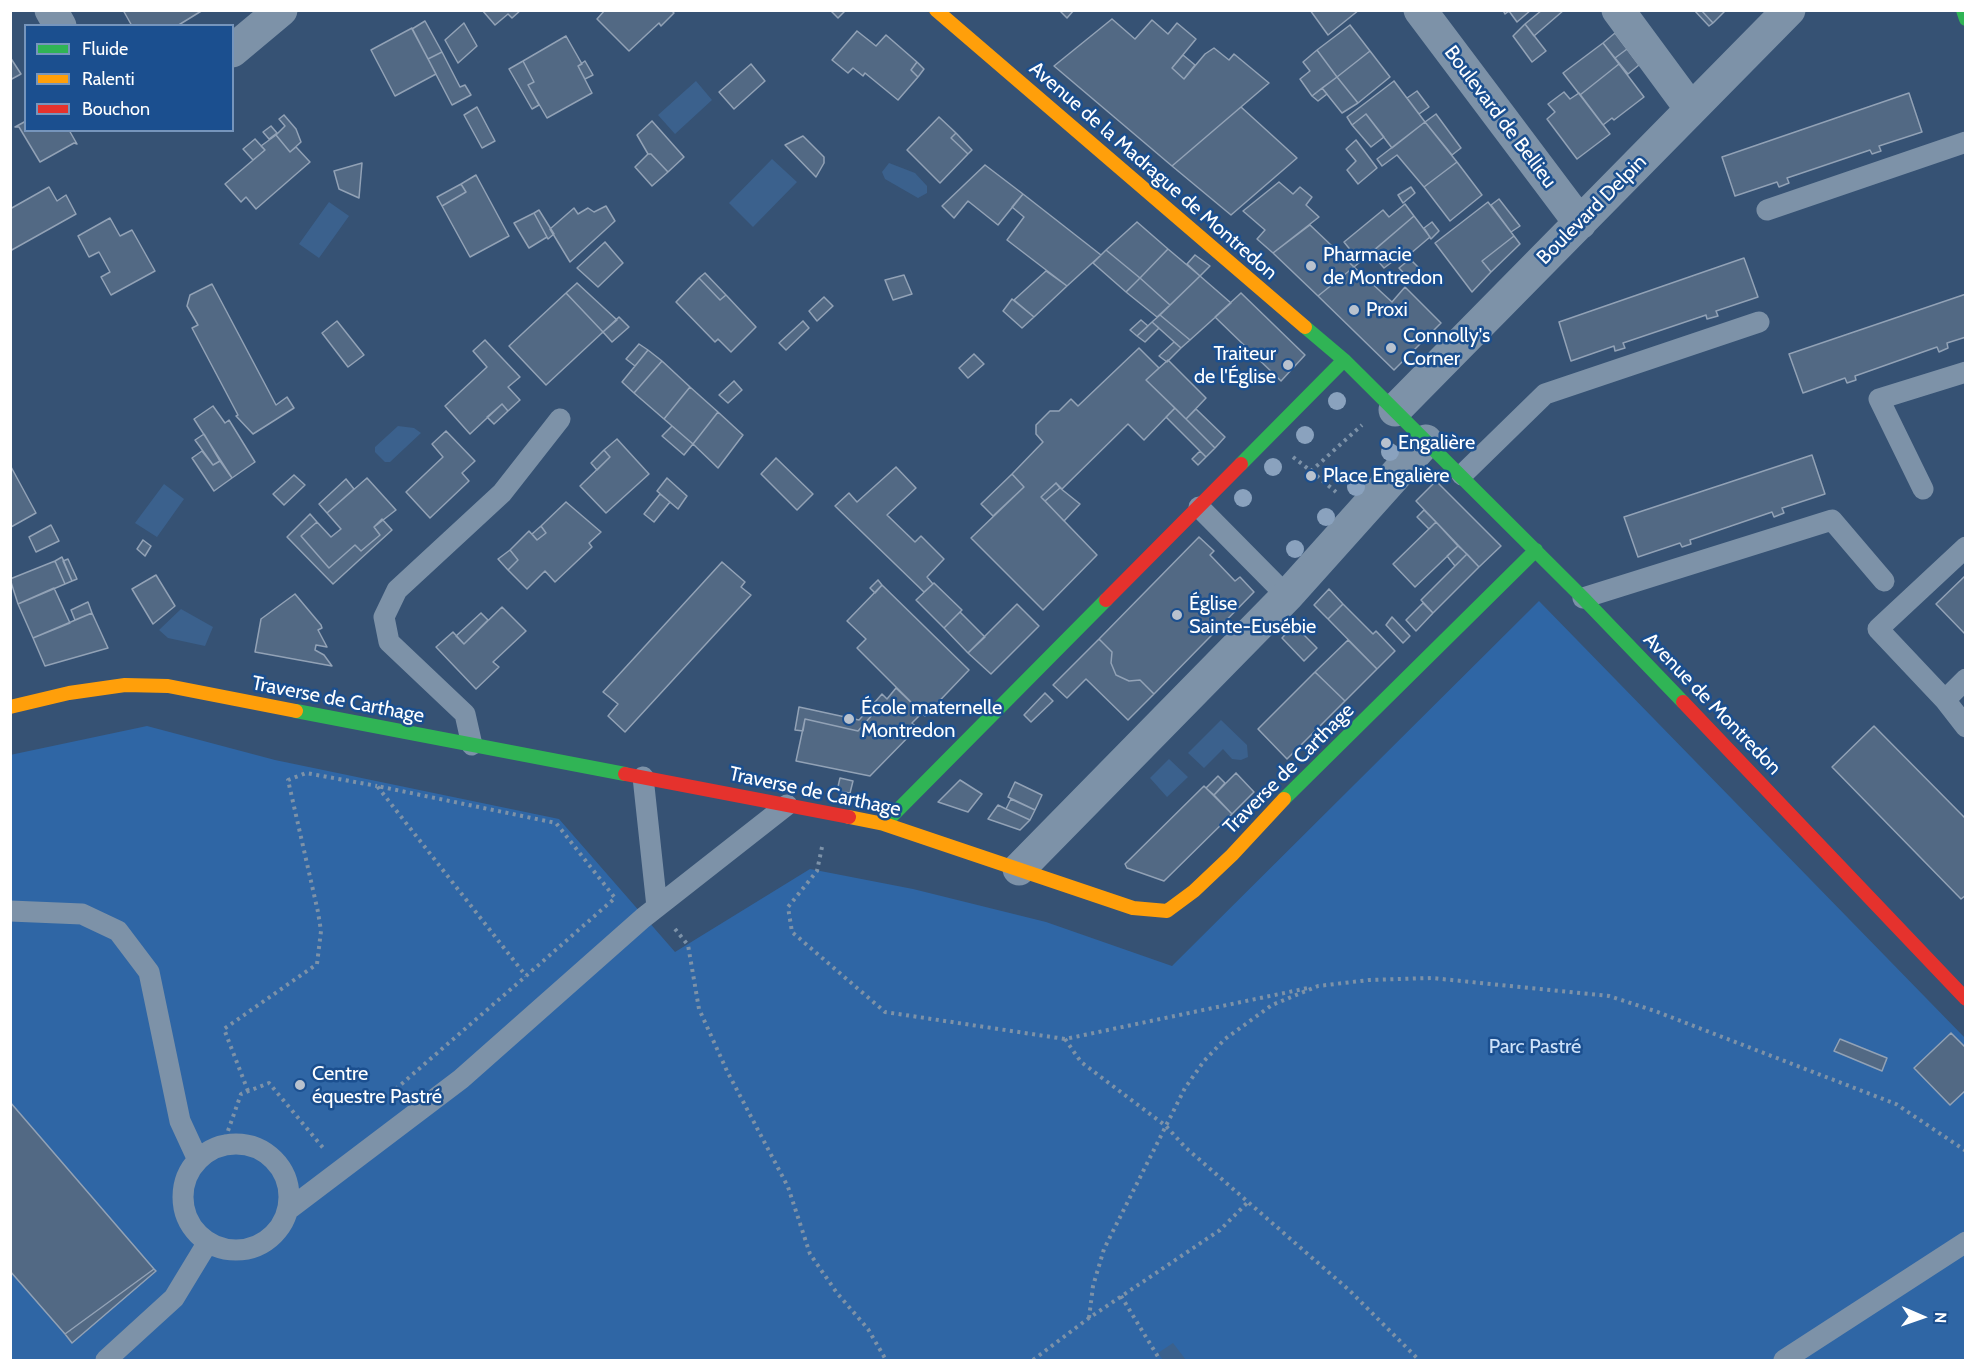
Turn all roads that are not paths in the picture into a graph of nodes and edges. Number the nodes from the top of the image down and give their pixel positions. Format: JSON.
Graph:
{"nodes":[{"id":1,"x":51,"y":10,"type":"edge"},
{"id":2,"x":281,"y":10,"type":"edge"},
{"id":3,"x":936,"y":10,"type":"edge"},
{"id":4,"x":1420,"y":10,"type":"edge"},
{"id":5,"x":1618,"y":10,"type":"edge"},
{"id":6,"x":1789,"y":10,"type":"edge"},
{"id":7,"x":1963,"y":10,"type":"edge"},
{"id":8,"x":1965,"y":19,"type":"edge"},
{"id":9,"x":59,"y":24,"type":"edge"},
{"id":10,"x":234,"y":49,"type":"edge"},
{"id":11,"x":1691,"y":109,"type":"junction"},
{"id":12,"x":1965,"y":142,"type":"edge"},
{"id":13,"x":1767,"y":210,"type":"dead end"},
{"id":14,"x":1580,"y":223,"type":"junction"},
{"id":15,"x":1759,"y":322,"type":"dead end"},
{"id":16,"x":1344,"y":360,"type":"junction"},
{"id":17,"x":1965,"y":372,"type":"edge"},
{"id":18,"x":1391,"y":406,"type":"junction"},
{"id":19,"x":560,"y":419,"type":"dead end"},
{"id":20,"x":1426,"y":441,"type":"junction"},
{"id":21,"x":1462,"y":475,"type":"junction"},
{"id":22,"x":1923,"y":489,"type":"dead end"},
{"id":23,"x":1199,"y":507,"type":"junction"},
{"id":24,"x":1965,"y":548,"type":"edge"},
{"id":25,"x":1536,"y":550,"type":"junction"},
{"id":26,"x":1884,"y":581,"type":"dead end"},
{"id":27,"x":1287,"y":596,"type":"junction"},
{"id":28,"x":1583,"y":598,"type":"junction"},
{"id":29,"x":1965,"y":679,"type":"edge"},
{"id":30,"x":1945,"y":700,"type":"junction"},
{"id":31,"x":10,"y":707,"type":"edge"},
{"id":32,"x":1965,"y":727,"type":"edge"},
{"id":33,"x":472,"y":745,"type":"junction"},
{"id":34,"x":643,"y":777,"type":"junction"},
{"id":35,"x":787,"y":805,"type":"junction"},
{"id":36,"x":884,"y":824,"type":"junction"},
{"id":37,"x":1019,"y":869,"type":"junction"},
{"id":38,"x":657,"y":907,"type":"junction"},
{"id":39,"x":10,"y":911,"type":"edge"},
{"id":40,"x":1963,"y":993,"type":"edge"},
{"id":41,"x":198,"y":1160,"type":"junction"},
{"id":42,"x":288,"y":1210,"type":"junction"},
{"id":43,"x":208,"y":1242,"type":"junction"},
{"id":44,"x":1965,"y":1242,"type":"edge"},
{"id":45,"x":106,"y":1360,"type":"edge"},
{"id":46,"x":1784,"y":1360,"type":"edge"}],
"edges":[{"from":1,"to":9,"type":"street"},
{"from":2,"to":10,"type":"street"},
{"from":3,"to":16,"type":"street","name":"Avenue de la Madrague de Montredon"},
{"from":4,"to":14,"type":"street","name":"Boulevard de Bellieu"},
{"from":5,"to":11,"type":"street"},
{"from":6,"to":11,"type":"street","name":"Boulevard Delpin"},
{"from":7,"to":8,"type":"street"},
{"from":11,"to":14,"type":"street","name":"Boulevard Delpin"},
{"from":12,"to":13,"type":"lane"},
{"from":14,"to":18,"type":"street","name":"Boulevard Delpin"},
{"from":15,"to":21,"type":"lane"},
{"from":16,"to":18,"type":"street"},
{"from":16,"to":23,"type":"street"},
{"from":17,"to":22,"type":"lane"},
{"from":18,"to":20,"type":"street"},
{"from":19,"to":33,"type":"lane"},
{"from":20,"to":21,"type":"street","name":"Avenue de Montredon"},
{"from":20,"to":27,"type":"street"},
{"from":21,"to":25,"type":"street","name":"Avenue de Montredon"},
{"from":23,"to":27,"type":"lane"},
{"from":23,"to":36,"type":"street"},
{"from":24,"to":30,"type":"lane"},
{"from":25,"to":28,"type":"street","name":"Avenue de Montredon"},
{"from":25,"to":37,"type":"street","name":"Traverse de Carthage"},
{"from":26,"to":28,"type":"lane"},
{"from":27,"to":37,"type":"street"},
{"from":28,"to":40,"type":"street","name":"Avenue de Montredon"},
{"from":29,"to":30,"type":"lane"},
{"from":30,"to":32,"type":"lane"},
{"from":31,"to":33,"type":"street","name":"Traverse de Carthage"},
{"from":33,"to":34,"type":"street","name":"Traverse de Carthage"},
{"from":34,"to":35,"type":"street","name":"Traverse de Carthage"},
{"from":34,"to":38,"type":"lane"},
{"from":35,"to":36,"type":"street","name":"Traverse de Carthage"},
{"from":35,"to":38,"type":"lane"},
{"from":36,"to":37,"type":"street","name":"Traverse de Carthage"},
{"from":38,"to":42,"type":"lane"},
{"from":39,"to":41,"type":"lane"},
{"from":41,"to":42,"type":"lane"},
{"from":41,"to":43,"type":"lane"},
{"from":42,"to":43,"type":"lane"},
{"from":43,"to":45,"type":"lane"},
{"from":44,"to":46,"type":"lane"}]}
